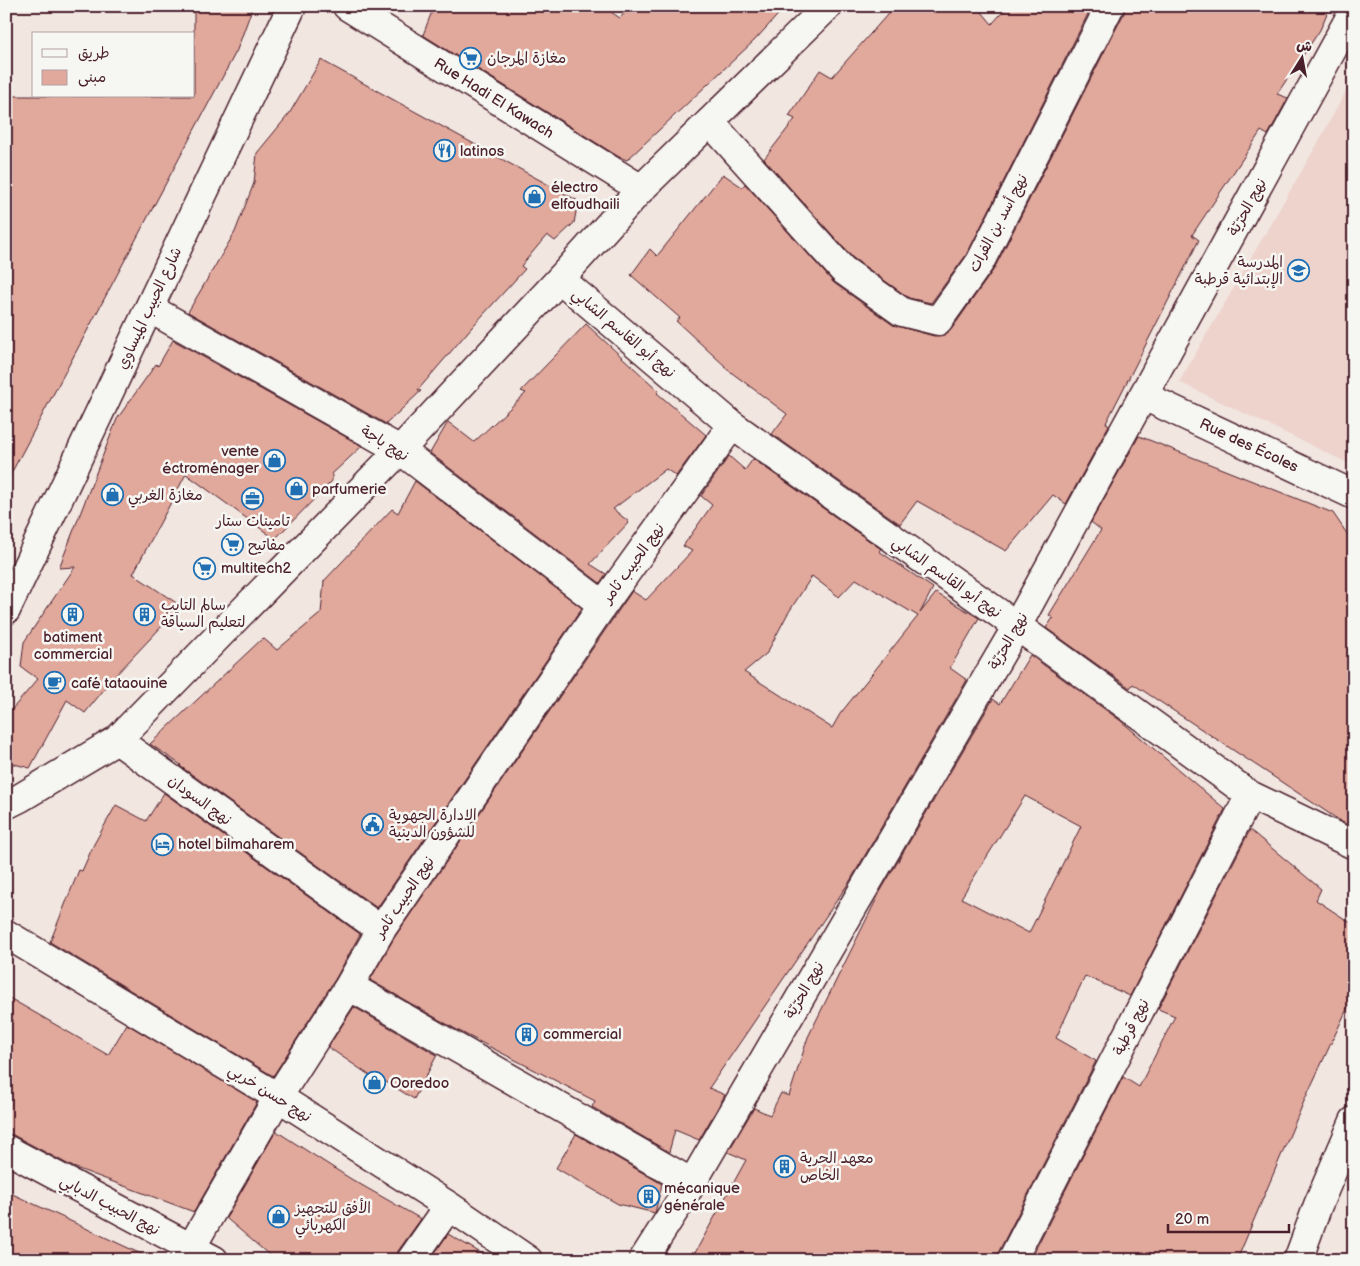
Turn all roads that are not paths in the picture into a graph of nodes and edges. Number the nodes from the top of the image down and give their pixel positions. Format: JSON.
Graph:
{"nodes":[{"id":1,"x":292,"y":6,"type":"edge"},
{"id":2,"x":347,"y":6,"type":"edge"},
{"id":3,"x":828,"y":6,"type":"edge"},
{"id":4,"x":1110,"y":6,"type":"edge"},
{"id":5,"x":1354,"y":10,"type":"edge"},
{"id":6,"x":710,"y":122,"type":"junction"},
{"id":7,"x":641,"y":189,"type":"junction"},
{"id":8,"x":560,"y":279,"type":"junction"},
{"id":9,"x":149,"y":308,"type":"junction"},
{"id":10,"x":1144,"y":396,"type":"junction"},
{"id":11,"x":732,"y":425,"type":"junction"},
{"id":12,"x":400,"y":450,"type":"junction"},
{"id":13,"x":1354,"y":495,"type":"edge"},
{"id":14,"x":603,"y":605,"type":"junction"},
{"id":15,"x":6,"y":610,"type":"edge"},
{"id":16,"x":1017,"y":626,"type":"junction"},
{"id":17,"x":117,"y":740,"type":"junction"},
{"id":18,"x":1250,"y":794,"type":"junction"},
{"id":19,"x":6,"y":805,"type":"edge"},
{"id":20,"x":1354,"y":845,"type":"edge"},
{"id":21,"x":381,"y":930,"type":"junction"},
{"id":22,"x":6,"y":934,"type":"edge"},
{"id":23,"x":349,"y":986,"type":"junction"},
{"id":24,"x":278,"y":1097,"type":"junction"},
{"id":25,"x":1354,"y":1122,"type":"edge"},
{"id":26,"x":6,"y":1150,"type":"edge"},
{"id":27,"x":692,"y":1182,"type":"junction"},
{"id":28,"x":449,"y":1206,"type":"junction"},
{"id":29,"x":197,"y":1256,"type":"edge"},
{"id":30,"x":411,"y":1260,"type":"edge"},
{"id":31,"x":528,"y":1260,"type":"edge"},
{"id":32,"x":643,"y":1260,"type":"edge"},
{"id":33,"x":1012,"y":1260,"type":"edge"},
{"id":34,"x":1298,"y":1260,"type":"edge"}],
"edges":[{"from":1,"to":9,"type":"street","name":"شارع الحبيب الميساوي"},
{"from":2,"to":7,"type":"street","name":"Rue Hadi El Kawach"},
{"from":3,"to":6,"type":"street"},
{"from":4,"to":6,"type":"street","name":"نهج أسد بن الفرات"},
{"from":5,"to":10,"type":"street","name":"نهج الحرّيّة"},
{"from":6,"to":7,"type":"street"},
{"from":7,"to":8,"type":"street"},
{"from":8,"to":11,"type":"street","name":"نهج أبو القاسم الشابي"},
{"from":8,"to":12,"type":"street"},
{"from":9,"to":12,"type":"street","name":"نهج باجة"},
{"from":9,"to":15,"type":"street","name":"شارع الحبيب الميساوي"},
{"from":10,"to":13,"type":"street","name":"Rue des Écoles"},
{"from":10,"to":16,"type":"street","name":"نهج الحرّيّة"},
{"from":11,"to":14,"type":"street","name":"نهج الحبيب ثامر"},
{"from":11,"to":16,"type":"street","name":"نهج أبو القاسم الشابي"},
{"from":12,"to":14,"type":"street","name":"نهج باجة"},
{"from":12,"to":17,"type":"street"},
{"from":14,"to":21,"type":"street","name":"نهج الحبيب ثامر"},
{"from":16,"to":18,"type":"street","name":"نهج أبو القاسم الشابي"},
{"from":16,"to":27,"type":"street","name":"نهج الحرّيّة"},
{"from":17,"to":19,"type":"street"},
{"from":17,"to":21,"type":"street","name":"نهج السودان"},
{"from":18,"to":20,"type":"street","name":"نهج أبو القاسم الشابي"},
{"from":18,"to":33,"type":"street","name":"نهج قرطبة"},
{"from":21,"to":23,"type":"street","name":"نهج الحبيب ثامر"},
{"from":22,"to":24,"type":"street","name":"نهج حسن خربي"},
{"from":23,"to":24,"type":"street","name":"نهج الحبيب ثامر"},
{"from":23,"to":27,"type":"street"},
{"from":24,"to":28,"type":"street","name":"نهج حسن خربي"},
{"from":24,"to":29,"type":"street","name":"نهج الحبيب ثامر"},
{"from":25,"to":34,"type":"street"},
{"from":26,"to":29,"type":"street","name":"نهج الحبيب الدبابي"},
{"from":27,"to":32,"type":"street","name":"نهج الحرّيّة"},
{"from":28,"to":30,"type":"street"},
{"from":28,"to":31,"type":"street","name":"نهج حسن خربي"}]}
